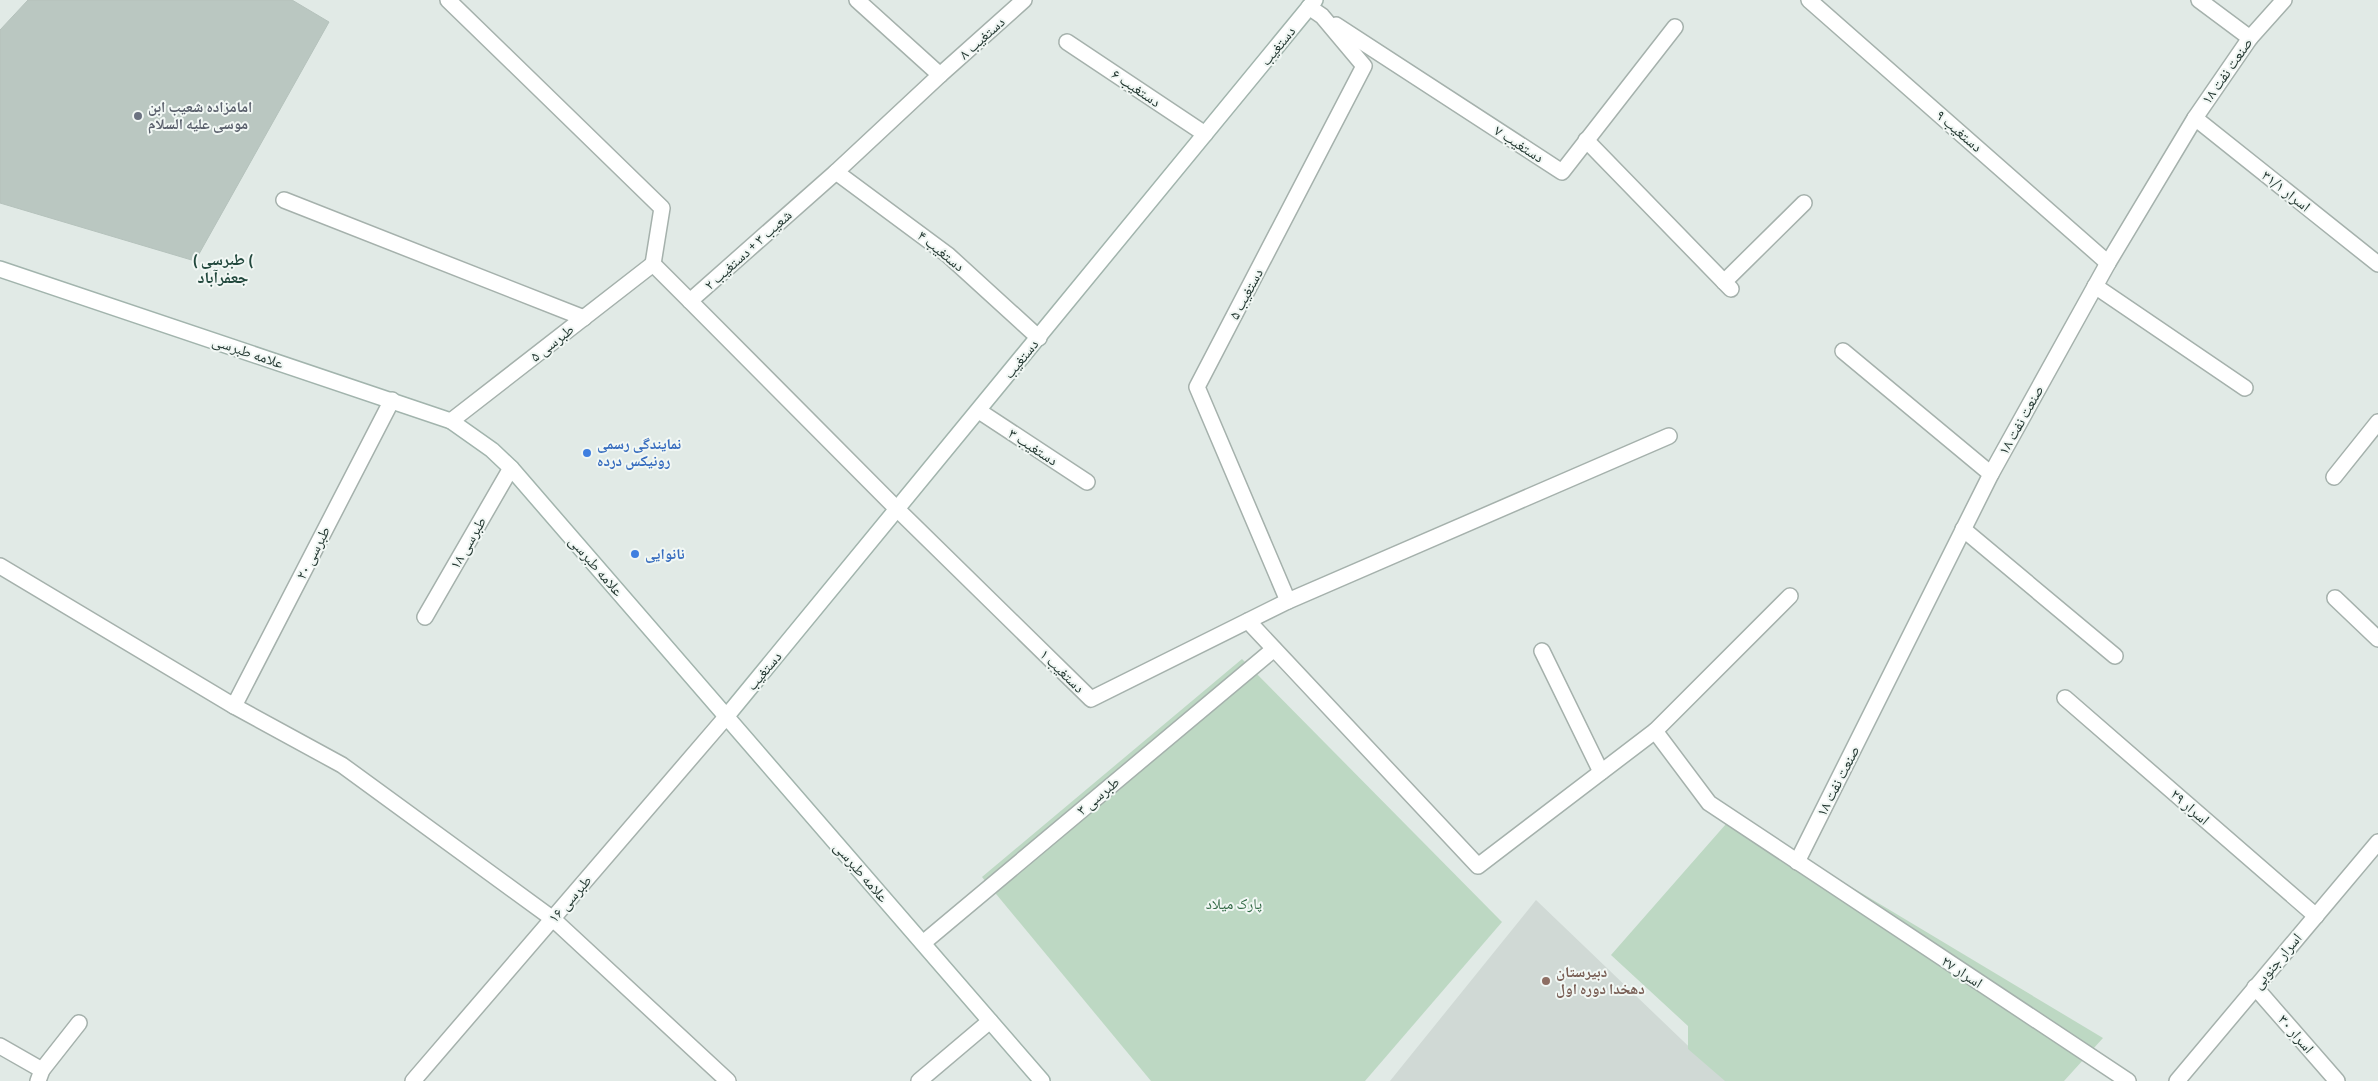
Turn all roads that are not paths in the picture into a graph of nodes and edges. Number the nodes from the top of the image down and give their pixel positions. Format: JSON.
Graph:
{"nodes":[{"id":1,"x":448,"y":0,"type":"edge"},
{"id":2,"x":857,"y":0,"type":"edge"},
{"id":3,"x":1024,"y":0,"type":"edge"},
{"id":4,"x":1810,"y":0,"type":"edge"},
{"id":5,"x":2199,"y":0,"type":"edge"},
{"id":6,"x":2284,"y":0,"type":"edge"},
{"id":7,"x":1315,"y":8,"type":"edge"},
{"id":8,"x":1675,"y":27,"type":"dead end"},
{"id":9,"x":2250,"y":38,"type":"junction"},
{"id":10,"x":1067,"y":42,"type":"dead end"},
{"id":11,"x":940,"y":75,"type":"junction"},
{"id":12,"x":2195,"y":118,"type":"junction"},
{"id":13,"x":1205,"y":134,"type":"junction"},
{"id":14,"x":1586,"y":140,"type":"junction"},
{"id":15,"x":836,"y":172,"type":"junction"},
{"id":16,"x":284,"y":200,"type":"dead end"},
{"id":17,"x":1804,"y":202,"type":"dead end"},
{"id":18,"x":2108,"y":262,"type":"junction"},
{"id":19,"x":653,"y":264,"type":"junction"},
{"id":20,"x":2378,"y":264,"type":"edge"},
{"id":21,"x":0,"y":269,"type":"edge"},
{"id":22,"x":2095,"y":286,"type":"junction"},
{"id":23,"x":690,"y":301,"type":"junction"},
{"id":24,"x":584,"y":318,"type":"junction"},
{"id":25,"x":1038,"y":338,"type":"junction"},
{"id":26,"x":1843,"y":351,"type":"dead end"},
{"id":27,"x":2245,"y":388,"type":"dead end"},
{"id":28,"x":392,"y":400,"type":"junction"},
{"id":29,"x":979,"y":411,"type":"junction"},
{"id":30,"x":452,"y":421,"type":"junction"},
{"id":31,"x":2378,"y":422,"type":"edge"},
{"id":32,"x":1669,"y":436,"type":"dead end"},
{"id":33,"x":511,"y":468,"type":"junction"},
{"id":34,"x":1991,"y":474,"type":"junction"},
{"id":35,"x":2334,"y":477,"type":"dead end"},
{"id":36,"x":1087,"y":482,"type":"dead end"},
{"id":37,"x":898,"y":510,"type":"junction"},
{"id":38,"x":1963,"y":529,"type":"junction"},
{"id":39,"x":0,"y":566,"type":"edge"},
{"id":40,"x":1790,"y":596,"type":"dead end"},
{"id":41,"x":2335,"y":598,"type":"dead end"},
{"id":42,"x":1288,"y":601,"type":"junction"},
{"id":43,"x":425,"y":617,"type":"dead end"},
{"id":44,"x":1248,"y":621,"type":"junction"},
{"id":45,"x":2378,"y":639,"type":"edge"},
{"id":46,"x":1274,"y":649,"type":"junction"},
{"id":47,"x":1542,"y":651,"type":"dead end"},
{"id":48,"x":2115,"y":656,"type":"dead end"},
{"id":49,"x":2065,"y":698,"type":"dead end"},
{"id":50,"x":234,"y":706,"type":"junction"},
{"id":51,"x":726,"y":717,"type":"junction"},
{"id":52,"x":1655,"y":731,"type":"junction"},
{"id":53,"x":1601,"y":772,"type":"junction"},
{"id":54,"x":2378,"y":842,"type":"edge"},
{"id":55,"x":1797,"y":862,"type":"junction"},
{"id":56,"x":2316,"y":916,"type":"junction"},
{"id":57,"x":553,"y":919,"type":"junction"},
{"id":58,"x":923,"y":943,"type":"junction"},
{"id":59,"x":2255,"y":987,"type":"junction"},
{"id":60,"x":990,"y":1021,"type":"junction"},
{"id":61,"x":79,"y":1023,"type":"dead end"},
{"id":62,"x":0,"y":1046,"type":"edge"},
{"id":63,"x":40,"y":1076,"type":"edge"},
{"id":64,"x":413,"y":1081,"type":"edge"},
{"id":65,"x":728,"y":1081,"type":"edge"},
{"id":66,"x":919,"y":1081,"type":"edge"},
{"id":67,"x":1042,"y":1081,"type":"edge"},
{"id":68,"x":2128,"y":1081,"type":"edge"},
{"id":69,"x":2177,"y":1081,"type":"edge"},
{"id":70,"x":2337,"y":1081,"type":"edge"}],
"edges":[{"from":1,"to":19,"type":"street"},
{"from":2,"to":11,"type":"street"},
{"from":3,"to":11,"type":"street","name":"دستغیب ۸"},
{"from":4,"to":18,"type":"street","name":"دستغیب ۹"},
{"from":5,"to":9,"type":"street"},
{"from":6,"to":9,"type":"street","name":"صنعت نفت ۱۸"},
{"from":7,"to":13,"type":"street","name":"دستغیب"},
{"from":7,"to":14,"type":"street","name":"دستغیب ۷"},
{"from":7,"to":42,"type":"street","name":"دستغیب ۵"},
{"from":8,"to":14,"type":"street","name":"دستغیب ۷"},
{"from":9,"to":12,"type":"street","name":"صنعت نفت ۱۸"},
{"from":10,"to":13,"type":"street","name":"دستغیب ۶"},
{"from":11,"to":15,"type":"street","name":"شعیب ۳ + دستغیب ۲"},
{"from":12,"to":18,"type":"street","name":"صنعت نفت ۱۸"},
{"from":12,"to":20,"type":"street","name":"اسرار ۳۱/۱"},
{"from":13,"to":25,"type":"street","name":"دستغیب"},
{"from":14,"to":17,"type":"street"},
{"from":15,"to":23,"type":"street","name":"شعیب ۳ + دستغیب ۲"},
{"from":15,"to":25,"type":"street","name":"دستغیب ۴"},
{"from":16,"to":24,"type":"street"},
{"from":18,"to":22,"type":"street","name":"صنعت نفت ۱۸"},
{"from":19,"to":23,"type":"street"},
{"from":19,"to":24,"type":"street","name":"طبرسی ۵"},
{"from":21,"to":28,"type":"street","name":"علامه طبرسی"},
{"from":22,"to":27,"type":"street"},
{"from":22,"to":34,"type":"street","name":"صنعت نفت ۱۸"},
{"from":23,"to":37,"type":"street","name":"شعیب ۳ + دستغیب ۲"},
{"from":24,"to":30,"type":"street","name":"طبرسی ۵"},
{"from":25,"to":29,"type":"street","name":"دستغیب"},
{"from":26,"to":34,"type":"street"},
{"from":28,"to":30,"type":"street","name":"علامه طبرسی"},
{"from":28,"to":50,"type":"street","name":"طبرسی ۲۰"},
{"from":29,"to":36,"type":"street","name":"دستغیب ۳"},
{"from":29,"to":37,"type":"street","name":"دستغیب"},
{"from":30,"to":33,"type":"street","name":"علامه طبرسی"},
{"from":31,"to":35,"type":"street"},
{"from":32,"to":42,"type":"street","name":"دستغیب ۱"},
{"from":33,"to":43,"type":"street","name":"طبرسی ۱۸"},
{"from":33,"to":51,"type":"street","name":"علامه طبرسی"},
{"from":34,"to":38,"type":"street","name":"صنعت نفت ۱۸"},
{"from":37,"to":44,"type":"street","name":"دستغیب ۱"},
{"from":37,"to":51,"type":"street","name":"دستغیب"},
{"from":38,"to":48,"type":"street"},
{"from":38,"to":55,"type":"street","name":"صنعت نفت ۱۸"},
{"from":39,"to":50,"type":"street"},
{"from":40,"to":52,"type":"street"},
{"from":41,"to":45,"type":"street"},
{"from":42,"to":44,"type":"street","name":"دستغیب ۱"},
{"from":44,"to":46,"type":"street"},
{"from":46,"to":53,"type":"street"},
{"from":46,"to":58,"type":"street","name":"طبرسی ۳"},
{"from":47,"to":53,"type":"street"},
{"from":49,"to":56,"type":"street","name":"اسرار ۲۹"},
{"from":50,"to":57,"type":"street"},
{"from":51,"to":57,"type":"street","name":"طبرسی ۱۶"},
{"from":51,"to":58,"type":"street","name":"علامه طبرسی"},
{"from":52,"to":53,"type":"street"},
{"from":52,"to":55,"type":"street","name":"اسرار ۲۷"},
{"from":54,"to":56,"type":"street","name":"اسرار جنوبی"},
{"from":55,"to":68,"type":"street","name":"اسرار ۲۷"},
{"from":56,"to":59,"type":"street","name":"اسرار جنوبی"},
{"from":57,"to":64,"type":"street","name":"طبرسی ۱۶"},
{"from":57,"to":65,"type":"street"},
{"from":58,"to":60,"type":"street","name":"علامه طبرسی"},
{"from":59,"to":69,"type":"street","name":"اسرار جنوبی"},
{"from":59,"to":70,"type":"street","name":"اسرار ۳۰"},
{"from":60,"to":66,"type":"street"},
{"from":60,"to":67,"type":"street","name":"علامه طبرسی"},
{"from":61,"to":63,"type":"street"},
{"from":62,"to":63,"type":"street"}]}
